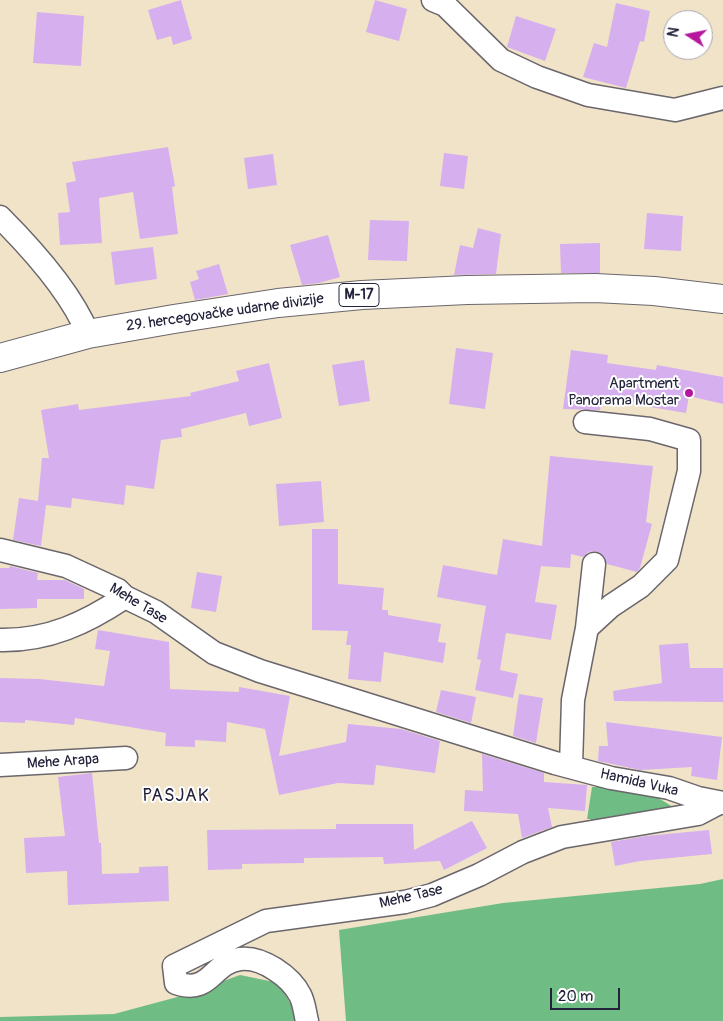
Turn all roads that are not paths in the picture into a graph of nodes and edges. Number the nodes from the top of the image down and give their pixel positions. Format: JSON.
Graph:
{"nodes":[{"id":1,"x":433,"y":0,"type":"edge"},
{"id":2,"x":723,"y":98,"type":"edge"},
{"id":3,"x":0,"y":218,"type":"edge"},
{"id":4,"x":723,"y":300,"type":"edge"},
{"id":5,"x":88,"y":334,"type":"junction"},
{"id":6,"x":0,"y":358,"type":"edge"},
{"id":7,"x":585,"y":422,"type":"dead end"},
{"id":8,"x":0,"y":550,"type":"edge"},
{"id":9,"x":594,"y":564,"type":"dead end"},
{"id":10,"x":125,"y":597,"type":"junction"},
{"id":11,"x":587,"y":628,"type":"junction"},
{"id":12,"x":0,"y":640,"type":"edge"},
{"id":13,"x":126,"y":758,"type":"dead end"},
{"id":14,"x":563,"y":764,"type":"junction"},
{"id":15,"x":0,"y":765,"type":"edge"},
{"id":16,"x":721,"y":803,"type":"edge"},
{"id":17,"x":307,"y":1021,"type":"edge"}],
"edges":[{"from":1,"to":2,"type":"street"},
{"from":3,"to":5,"type":"street"},
{"from":4,"to":5,"type":"main road","name":"29. hercegovačke udarne divizije","number":"M-17"},
{"from":5,"to":6,"type":"main road","name":"29. hercegovačke udarne divizije","number":"M-17"},
{"from":7,"to":11,"type":"street"},
{"from":8,"to":10,"type":"street","name":"Mehe Tase"},
{"from":9,"to":11,"type":"street"},
{"from":10,"to":12,"type":"street"},
{"from":10,"to":14,"type":"street","name":"Mehe Tase"},
{"from":11,"to":14,"type":"street"},
{"from":13,"to":15,"type":"street","name":"Mehe Arapa"},
{"from":14,"to":16,"type":"street","name":"Hamida Vuka"},
{"from":16,"to":17,"type":"street","name":"Mehe Tase"}]}
